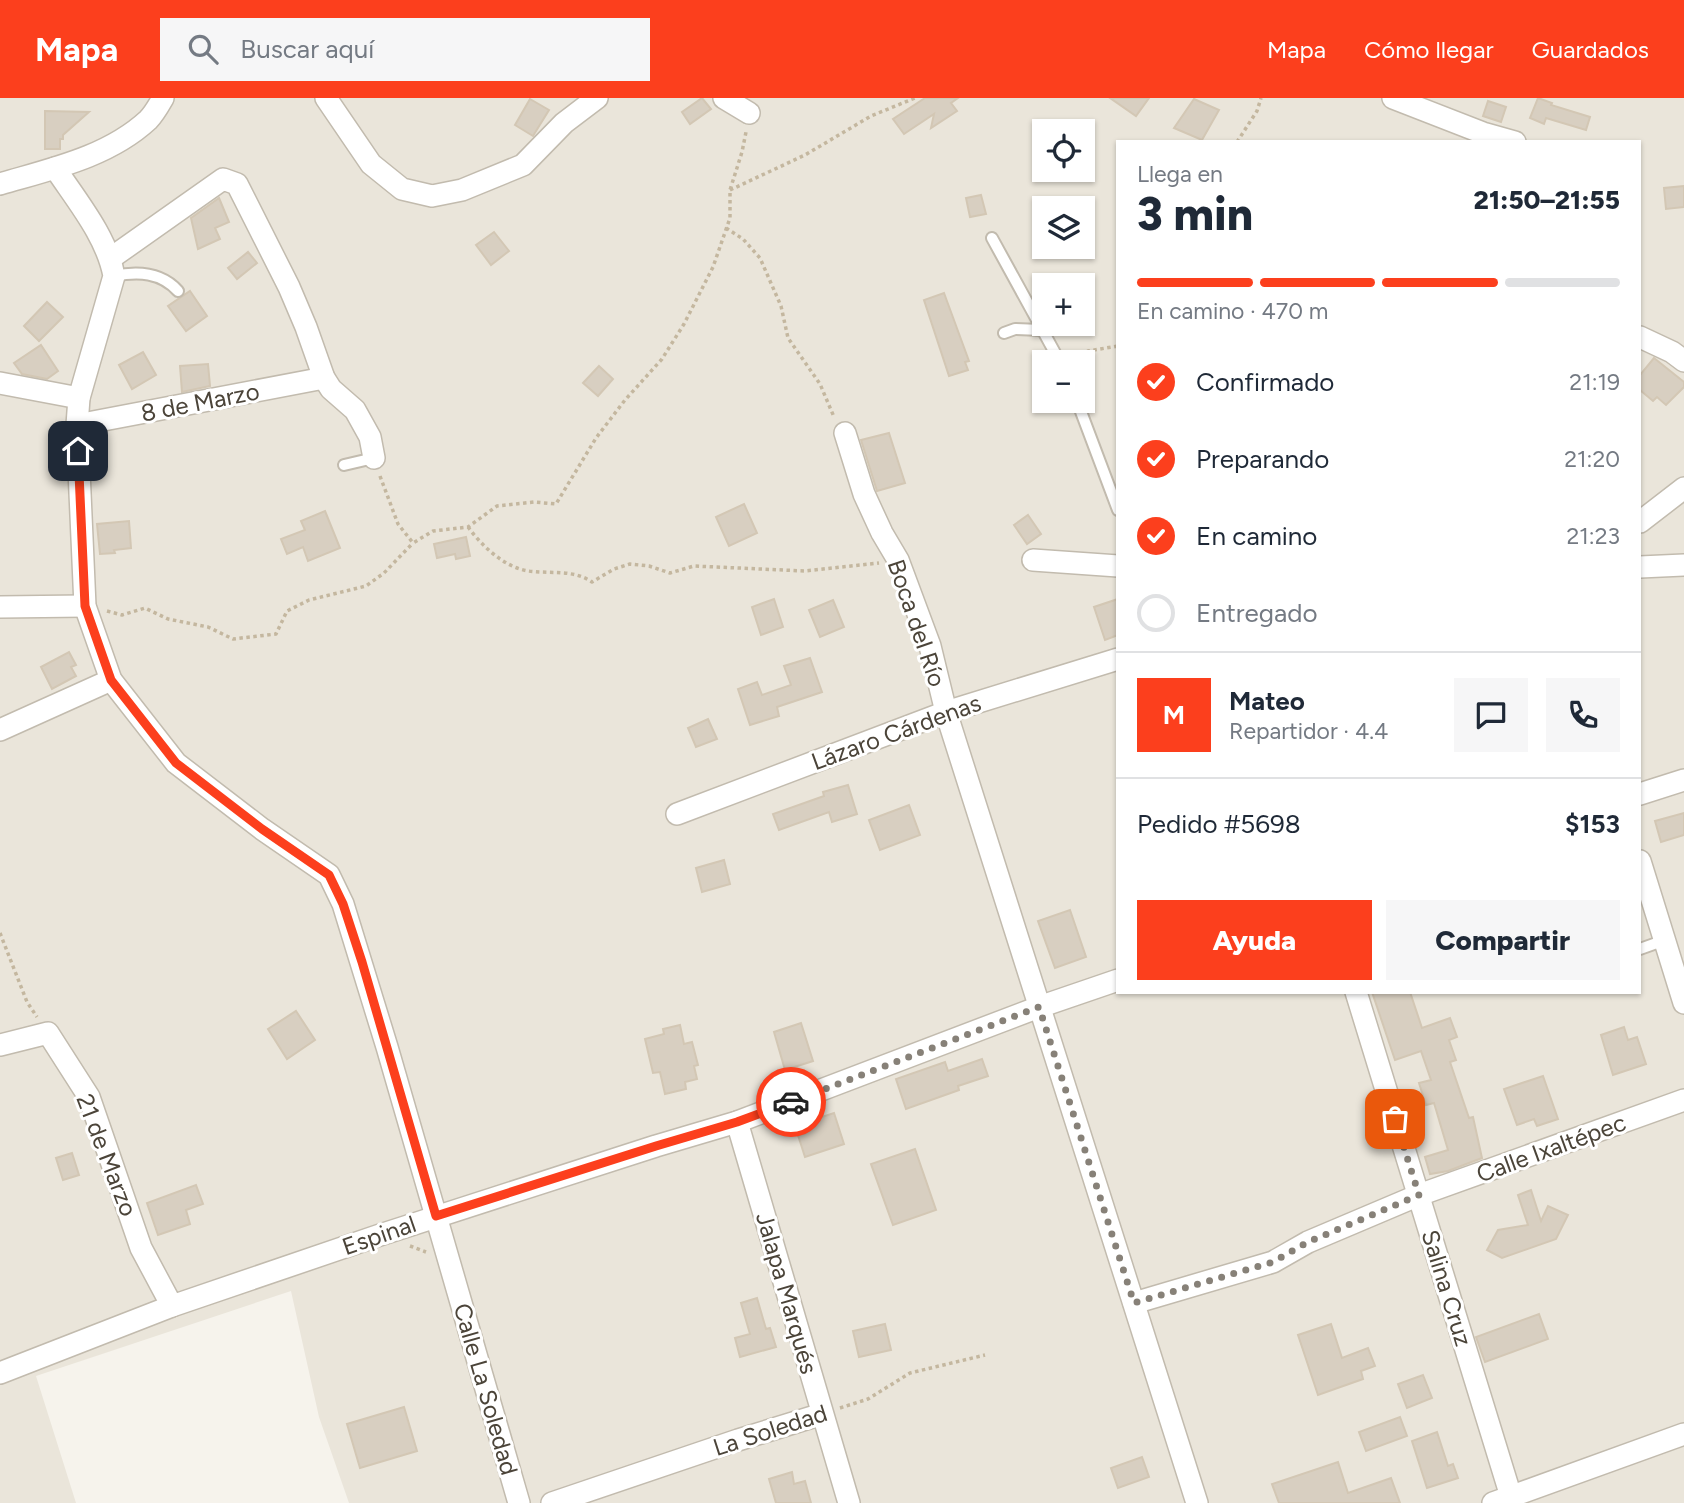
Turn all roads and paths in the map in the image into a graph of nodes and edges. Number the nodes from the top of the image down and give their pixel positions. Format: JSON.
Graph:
{"nodes":[{"id":1,"x":163,"y":98,"type":"edge"},
{"id":2,"x":326,"y":98,"type":"edge"},
{"id":3,"x":597,"y":98,"type":"edge"},
{"id":4,"x":724,"y":98,"type":"edge"},
{"id":5,"x":915,"y":98,"type":"edge"},
{"id":6,"x":1261,"y":98,"type":"edge"},
{"id":7,"x":1393,"y":98,"type":"edge"},
{"id":8,"x":748,"y":106,"type":"edge"},
{"id":9,"x":1238,"y":140,"type":"edge"},
{"id":10,"x":1508,"y":140,"type":"edge"},
{"id":11,"x":55,"y":168,"type":"junction"},
{"id":12,"x":0,"y":184,"type":"edge"},
{"id":13,"x":730,"y":190,"type":"junction"},
{"id":14,"x":726,"y":228,"type":"junction"},
{"id":15,"x":992,"y":238,"type":"dead end"},
{"id":16,"x":113,"y":267,"type":"junction"},
{"id":17,"x":178,"y":291,"type":"dead end"},
{"id":18,"x":1032,"y":313,"type":"edge"},
{"id":19,"x":1032,"y":330,"type":"edge"},
{"id":20,"x":1004,"y":333,"type":"dead end"},
{"id":21,"x":1641,"y":337,"type":"edge"},
{"id":22,"x":1116,"y":346,"type":"edge"},
{"id":23,"x":1094,"y":350,"type":"edge"},
{"id":24,"x":1684,"y":361,"type":"edge"},
{"id":25,"x":324,"y":378,"type":"junction"},
{"id":26,"x":0,"y":383,"type":"edge"},
{"id":27,"x":79,"y":398,"type":"junction"},
{"id":28,"x":1082,"y":413,"type":"edge"},
{"id":29,"x":77,"y":425,"type":"junction"},
{"id":30,"x":845,"y":433,"type":"joint"},
{"id":31,"x":374,"y":458,"type":"junction"},
{"id":32,"x":344,"y":465,"type":"dead end"},
{"id":33,"x":1684,"y":488,"type":"edge"},
{"id":34,"x":1116,"y":504,"type":"edge"},
{"id":35,"x":1641,"y":521,"type":"edge"},
{"id":36,"x":468,"y":527,"type":"junction"},
{"id":37,"x":412,"y":543,"type":"junction"},
{"id":38,"x":898,"y":559,"type":"junction"},
{"id":39,"x":1033,"y":561,"type":"dead end"},
{"id":40,"x":1684,"y":565,"type":"edge"},
{"id":41,"x":1116,"y":566,"type":"edge"},
{"id":42,"x":1641,"y":567,"type":"edge"},
{"id":43,"x":85,"y":606,"type":"junction"},
{"id":44,"x":0,"y":607,"type":"edge"},
{"id":45,"x":1116,"y":660,"type":"edge"},
{"id":46,"x":111,"y":680,"type":"junction"},
{"id":47,"x":946,"y":712,"type":"junction"},
{"id":48,"x":0,"y":730,"type":"edge"},
{"id":49,"x":1684,"y":780,"type":"edge"},
{"id":50,"x":1641,"y":794,"type":"edge"},
{"id":51,"x":677,"y":814,"type":"dead end"},
{"id":52,"x":1641,"y":864,"type":"edge"},
{"id":53,"x":0,"y":933,"type":"edge"},
{"id":54,"x":1665,"y":940,"type":"junction"},
{"id":55,"x":1641,"y":949,"type":"edge"},
{"id":56,"x":1116,"y":981,"type":"edge"},
{"id":57,"x":1357,"y":994,"type":"edge"},
{"id":58,"x":1684,"y":1003,"type":"edge"},
{"id":59,"x":1039,"y":1007,"type":"junction"},
{"id":60,"x":48,"y":1033,"type":"junction"},
{"id":61,"x":0,"y":1045,"type":"edge"},
{"id":62,"x":1684,"y":1100,"type":"edge"},
{"id":63,"x":737,"y":1122,"type":"junction"},
{"id":64,"x":1419,"y":1195,"type":"junction"},
{"id":65,"x":436,"y":1216,"type":"junction"},
{"id":66,"x":380,"y":1235,"type":"junction"},
{"id":67,"x":431,"y":1254,"type":"dead end"},
{"id":68,"x":1134,"y":1303,"type":"junction"},
{"id":69,"x":172,"y":1306,"type":"junction"},
{"id":70,"x":985,"y":1355,"type":"dead end"},
{"id":71,"x":0,"y":1373,"type":"edge"},
{"id":72,"x":822,"y":1414,"type":"junction"},
{"id":73,"x":1684,"y":1434,"type":"edge"},
{"id":74,"x":1506,"y":1501,"type":"edge"},
{"id":75,"x":519,"y":1503,"type":"edge"},
{"id":76,"x":552,"y":1503,"type":"edge"},
{"id":77,"x":849,"y":1503,"type":"edge"},
{"id":78,"x":1197,"y":1503,"type":"edge"}],
"edges":[{"from":1,"to":11,"type":"street"},
{"from":2,"to":3,"type":"street"},
{"from":4,"to":8,"type":"street"},
{"from":5,"to":13,"type":"path"},
{"from":6,"to":9,"type":"path"},
{"from":7,"to":10,"type":"street"},
{"from":8,"to":13,"type":"path"},
{"from":11,"to":12,"type":"street"},
{"from":11,"to":16,"type":"street"},
{"from":13,"to":14,"type":"path"},
{"from":14,"to":30,"type":"path"},
{"from":14,"to":36,"type":"path"},
{"from":15,"to":18,"type":"lane"},
{"from":16,"to":17,"type":"lane"},
{"from":16,"to":25,"type":"street"},
{"from":16,"to":27,"type":"street"},
{"from":19,"to":20,"type":"lane"},
{"from":21,"to":24,"type":"street"},
{"from":22,"to":23,"type":"path"},
{"from":25,"to":29,"type":"street","name":"8 de Marzo"},
{"from":25,"to":31,"type":"street"},
{"from":26,"to":27,"type":"street"},
{"from":27,"to":29,"type":"street"},
{"from":28,"to":34,"type":"lane"},
{"from":29,"to":43,"type":"street"},
{"from":30,"to":38,"type":"street","name":"Boca del Río"},
{"from":31,"to":32,"type":"lane"},
{"from":31,"to":37,"type":"path"},
{"from":33,"to":35,"type":"street"},
{"from":36,"to":37,"type":"path"},
{"from":36,"to":38,"type":"path"},
{"from":37,"to":43,"type":"path"},
{"from":38,"to":47,"type":"street","name":"Boca del Río"},
{"from":39,"to":41,"type":"street"},
{"from":40,"to":42,"type":"street"},
{"from":43,"to":44,"type":"street"},
{"from":43,"to":46,"type":"street"},
{"from":45,"to":47,"type":"street","name":"Lázaro Cárdenas"},
{"from":46,"to":48,"type":"street"},
{"from":46,"to":65,"type":"street"},
{"from":47,"to":51,"type":"street","name":"Lázaro Cárdenas"},
{"from":47,"to":59,"type":"street","name":"Boca del Río"},
{"from":49,"to":50,"type":"street"},
{"from":52,"to":54,"type":"street"},
{"from":53,"to":60,"type":"path"},
{"from":54,"to":55,"type":"lane"},
{"from":54,"to":58,"type":"street"},
{"from":56,"to":59,"type":"street","name":"Espinal"},
{"from":57,"to":64,"type":"street","name":"Salina Cruz"},
{"from":59,"to":63,"type":"street","name":"Espinal"},
{"from":59,"to":68,"type":"street","name":"Boca del Río"},
{"from":60,"to":61,"type":"street"},
{"from":60,"to":69,"type":"street","name":"21 de Marzo"},
{"from":62,"to":64,"type":"street","name":"Calle Ixaltépec"},
{"from":63,"to":65,"type":"street","name":"Espinal"},
{"from":63,"to":72,"type":"street","name":"Jalapa Marqués"},
{"from":64,"to":68,"type":"street","name":"Calle Ixaltépec"},
{"from":64,"to":74,"type":"street","name":"Salina Cruz"},
{"from":65,"to":66,"type":"street","name":"Espinal"},
{"from":65,"to":75,"type":"street","name":"Calle La Soledad"},
{"from":66,"to":67,"type":"path"},
{"from":66,"to":69,"type":"street","name":"Espinal"},
{"from":68,"to":78,"type":"street","name":"Boca del Río"},
{"from":69,"to":71,"type":"street","name":"Espinal"},
{"from":70,"to":72,"type":"path","name":"La Soledad"},
{"from":72,"to":76,"type":"street","name":"La Soledad"},
{"from":72,"to":77,"type":"street","name":"Jalapa Marqués"},
{"from":73,"to":74,"type":"street"}]}
